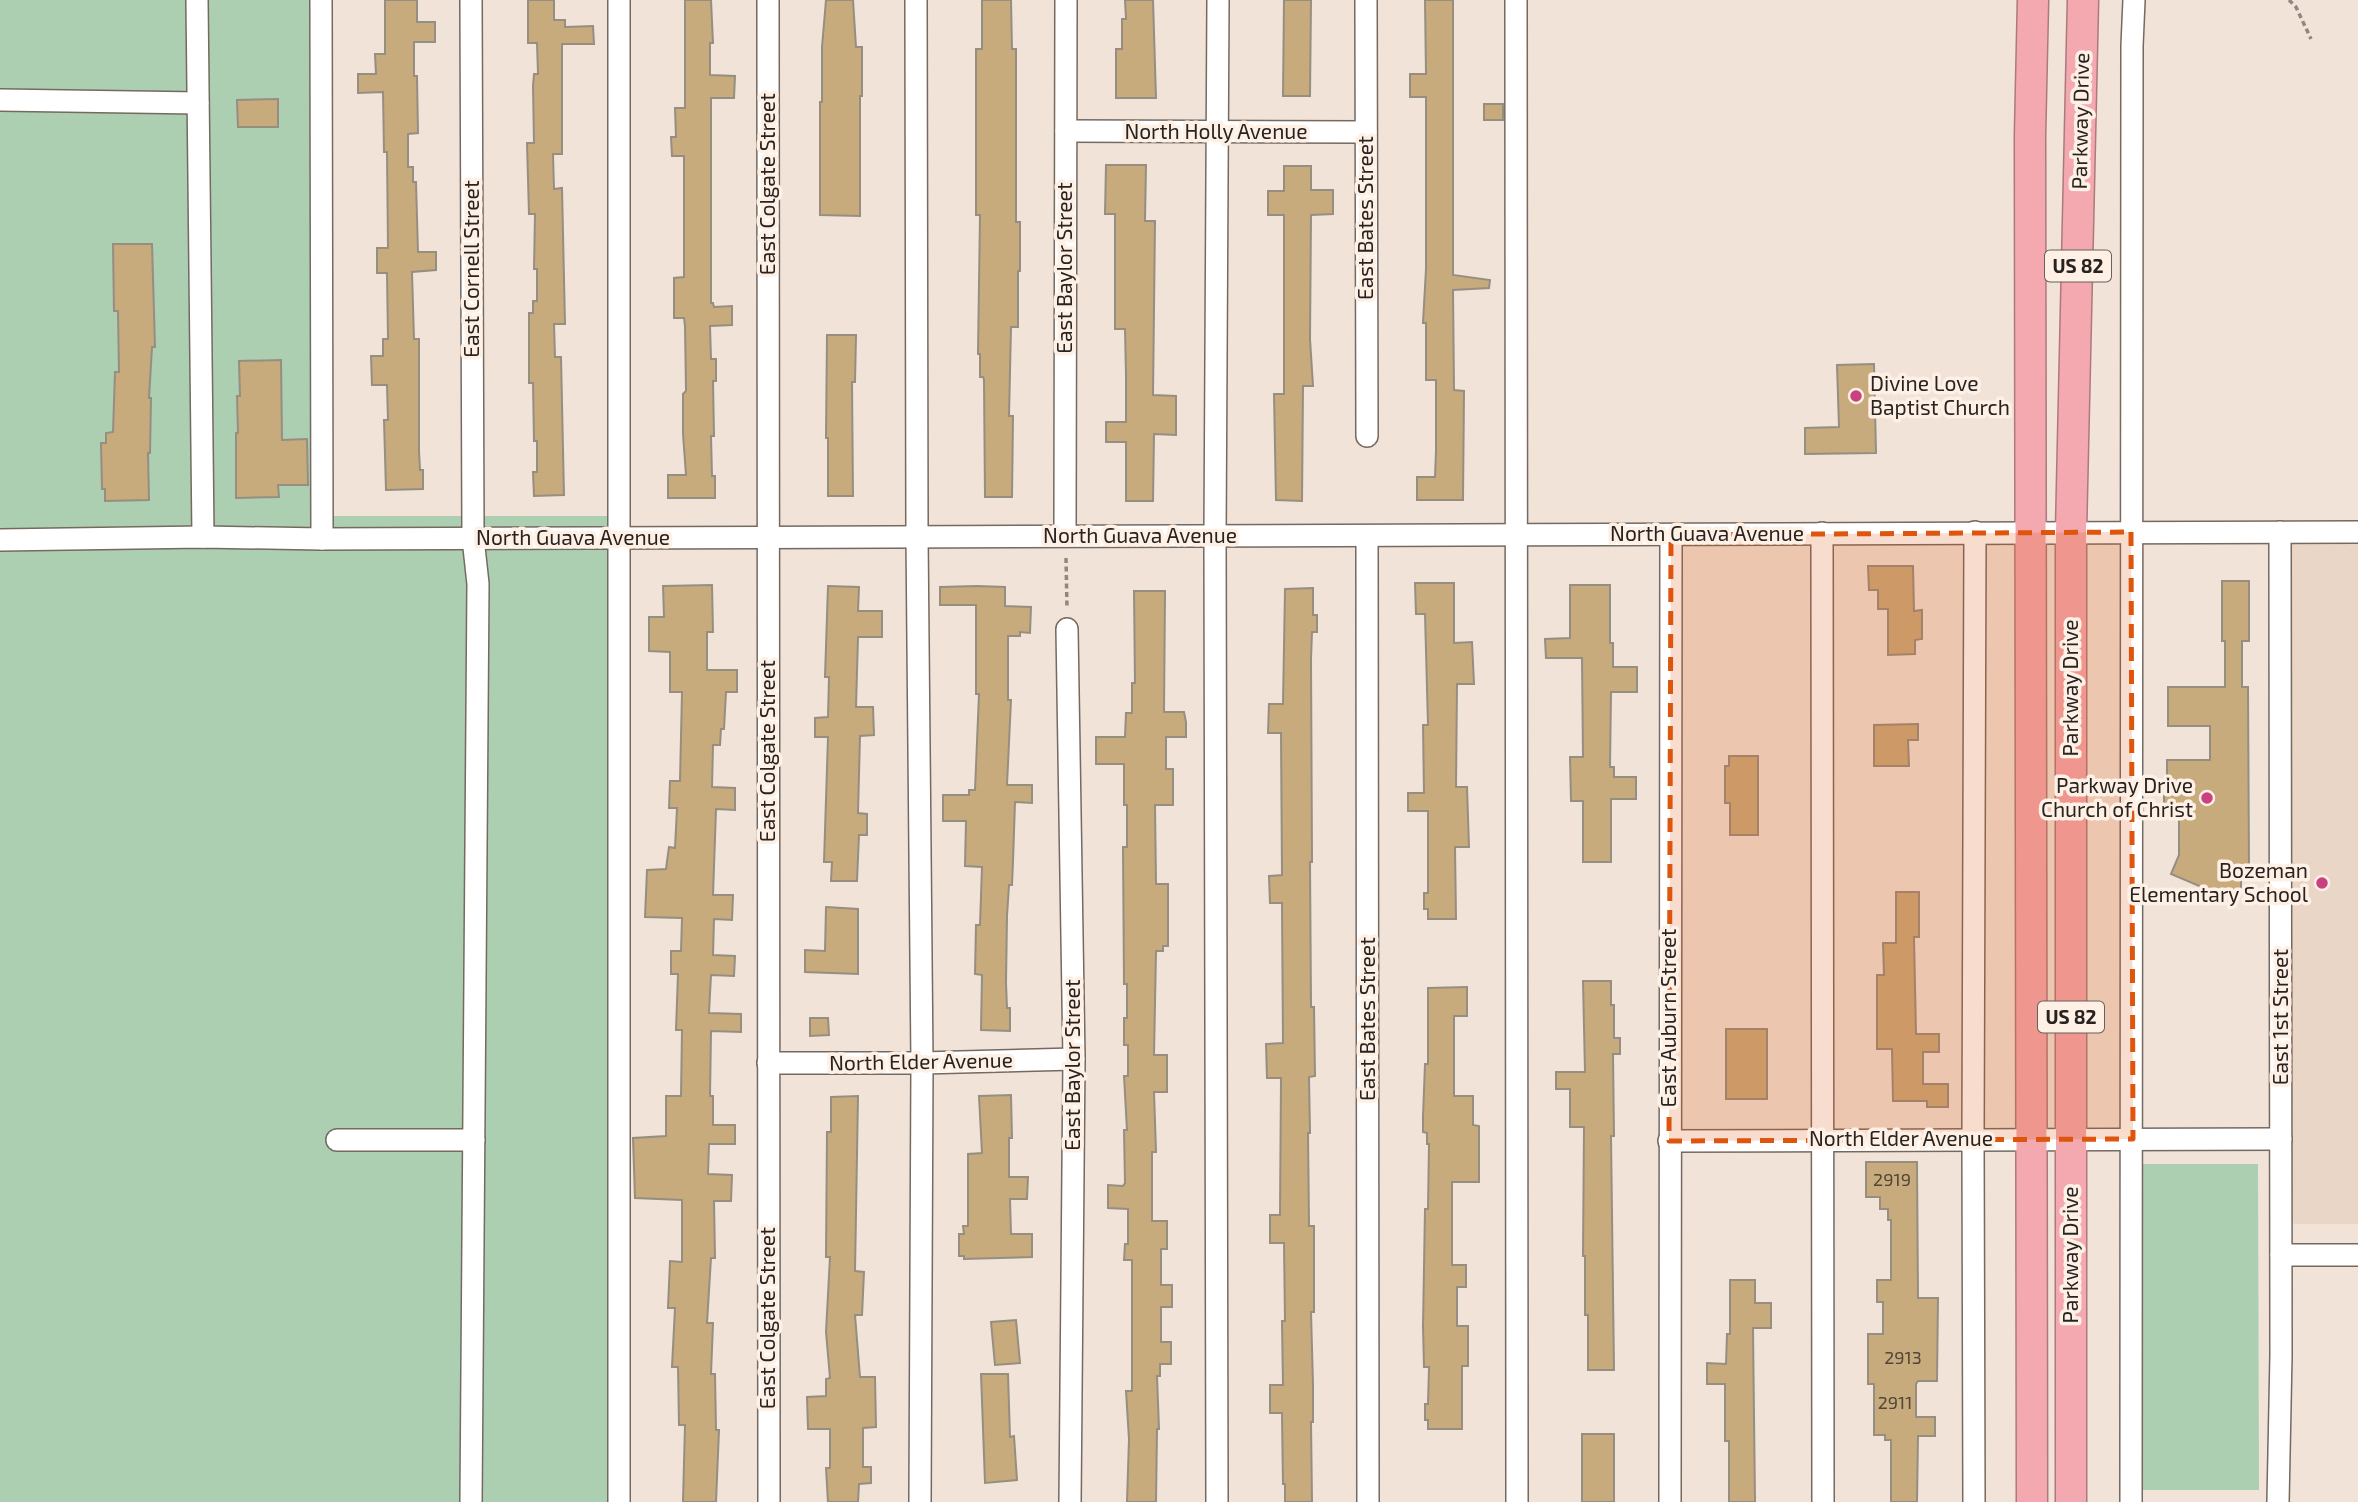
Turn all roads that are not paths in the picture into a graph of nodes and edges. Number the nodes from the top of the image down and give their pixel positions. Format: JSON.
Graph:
{"nodes":[{"id":1,"x":197,"y":0,"type":"edge"},
{"id":2,"x":321,"y":0,"type":"edge"},
{"id":3,"x":471,"y":0,"type":"edge"},
{"id":4,"x":619,"y":0,"type":"edge"},
{"id":5,"x":768,"y":0,"type":"edge"},
{"id":6,"x":916,"y":0,"type":"edge"},
{"id":7,"x":1066,"y":0,"type":"edge"},
{"id":8,"x":1218,"y":0,"type":"edge"},
{"id":9,"x":1366,"y":0,"type":"edge"},
{"id":10,"x":1516,"y":0,"type":"edge"},
{"id":11,"x":2033,"y":0,"type":"edge"},
{"id":12,"x":2083,"y":0,"type":"edge"},
{"id":13,"x":2134,"y":0,"type":"edge"},
{"id":14,"x":0,"y":100,"type":"edge"},
{"id":15,"x":198,"y":103,"type":"junction"},
{"id":16,"x":1066,"y":131,"type":"junction"},
{"id":17,"x":1218,"y":132,"type":"junction"},
{"id":18,"x":1366,"y":132,"type":"junction"},
{"id":19,"x":1367,"y":436,"type":"dead end"},
{"id":20,"x":1975,"y":532,"type":"junction"},
{"id":21,"x":2071,"y":532,"type":"junction"},
{"id":22,"x":2131,"y":532,"type":"junction"},
{"id":23,"x":2280,"y":532,"type":"junction"},
{"id":24,"x":2358,"y":532,"type":"edge"},
{"id":25,"x":2031,"y":533,"type":"junction"},
{"id":26,"x":1822,"y":534,"type":"junction"},
{"id":27,"x":1517,"y":535,"type":"junction"},
{"id":28,"x":1671,"y":535,"type":"junction"},
{"id":29,"x":917,"y":536,"type":"junction"},
{"id":30,"x":1065,"y":536,"type":"junction"},
{"id":31,"x":1215,"y":536,"type":"junction"},
{"id":32,"x":1367,"y":536,"type":"junction"},
{"id":33,"x":203,"y":537,"type":"junction"},
{"id":34,"x":768,"y":537,"type":"junction"},
{"id":35,"x":473,"y":538,"type":"junction"},
{"id":36,"x":621,"y":538,"type":"junction"},
{"id":37,"x":322,"y":539,"type":"junction"},
{"id":38,"x":0,"y":540,"type":"edge"},
{"id":39,"x":1067,"y":629,"type":"road end"},
{"id":40,"x":1074,"y":1059,"type":"junction"},
{"id":41,"x":768,"y":1063,"type":"junction"},
{"id":42,"x":922,"y":1063,"type":"junction"},
{"id":43,"x":1973,"y":1139,"type":"junction"},
{"id":44,"x":2032,"y":1139,"type":"junction"},
{"id":45,"x":2071,"y":1139,"type":"junction"},
{"id":46,"x":2133,"y":1139,"type":"junction"},
{"id":47,"x":2281,"y":1139,"type":"junction"},
{"id":48,"x":337,"y":1140,"type":"dead end"},
{"id":49,"x":474,"y":1140,"type":"junction"},
{"id":50,"x":1823,"y":1140,"type":"junction"},
{"id":51,"x":1669,"y":1141,"type":"junction"},
{"id":52,"x":2281,"y":1255,"type":"junction"},
{"id":53,"x":2358,"y":1255,"type":"edge"},
{"id":54,"x":471,"y":1502,"type":"edge"},
{"id":55,"x":619,"y":1502,"type":"edge"},
{"id":56,"x":769,"y":1502,"type":"edge"},
{"id":57,"x":920,"y":1502,"type":"edge"},
{"id":58,"x":1070,"y":1502,"type":"edge"},
{"id":59,"x":1217,"y":1502,"type":"edge"},
{"id":60,"x":1368,"y":1502,"type":"edge"},
{"id":61,"x":1517,"y":1502,"type":"edge"},
{"id":62,"x":1670,"y":1502,"type":"edge"},
{"id":63,"x":1823,"y":1502,"type":"edge"},
{"id":64,"x":1974,"y":1502,"type":"edge"},
{"id":65,"x":2032,"y":1502,"type":"edge"},
{"id":66,"x":2071,"y":1502,"type":"edge"},
{"id":67,"x":2131,"y":1502,"type":"edge"},
{"id":68,"x":2278,"y":1502,"type":"edge"}],
"edges":[{"from":1,"to":15,"type":"street"},
{"from":2,"to":37,"type":"street"},
{"from":3,"to":35,"type":"street","name":"East Cornell Street"},
{"from":4,"to":36,"type":"street"},
{"from":5,"to":34,"type":"street","name":"East Colgate Street"},
{"from":6,"to":29,"type":"street"},
{"from":7,"to":16,"type":"street","name":"East Baylor Street"},
{"from":8,"to":17,"type":"street"},
{"from":9,"to":18,"type":"street","name":"East Bates Street"},
{"from":10,"to":27,"type":"street"},
{"from":11,"to":25,"type":"highway","name":"Parkway Drive","number":"US 82"},
{"from":12,"to":21,"type":"highway","name":"Parkway Drive","number":"US 82"},
{"from":13,"to":22,"type":"street"},
{"from":14,"to":15,"type":"street"},
{"from":15,"to":33,"type":"street"},
{"from":16,"to":17,"type":"street","name":"North Holly Avenue"},
{"from":16,"to":30,"type":"street","name":"East Baylor Street"},
{"from":17,"to":18,"type":"street","name":"North Holly Avenue"},
{"from":17,"to":31,"type":"street"},
{"from":18,"to":19,"type":"street","name":"East Bates Street"},
{"from":20,"to":25,"type":"street","name":"North Guava Avenue"},
{"from":20,"to":26,"type":"street","name":"North Guava Avenue"},
{"from":20,"to":43,"type":"street"},
{"from":21,"to":22,"type":"street","name":"North Guava Avenue"},
{"from":21,"to":25,"type":"street","name":"North Guava Avenue"},
{"from":21,"to":45,"type":"highway","name":"Parkway Drive","number":"US 82"},
{"from":22,"to":23,"type":"street","name":"North Guava Avenue"},
{"from":22,"to":46,"type":"street"},
{"from":23,"to":24,"type":"street","name":"North Guava Avenue"},
{"from":23,"to":47,"type":"street","name":"East 1st Street"},
{"from":25,"to":44,"type":"highway","name":"Parkway Drive","number":"US 82"},
{"from":26,"to":28,"type":"street","name":"North Guava Avenue"},
{"from":26,"to":50,"type":"street"},
{"from":27,"to":28,"type":"street","name":"North Guava Avenue"},
{"from":27,"to":32,"type":"street","name":"North Guava Avenue"},
{"from":27,"to":61,"type":"street"},
{"from":28,"to":51,"type":"street","name":"East Auburn Street"},
{"from":29,"to":30,"type":"street","name":"North Guava Avenue"},
{"from":29,"to":34,"type":"street","name":"North Guava Avenue"},
{"from":29,"to":42,"type":"street"},
{"from":30,"to":31,"type":"street","name":"North Guava Avenue"},
{"from":31,"to":32,"type":"street","name":"North Guava Avenue"},
{"from":31,"to":59,"type":"street"},
{"from":32,"to":60,"type":"street","name":"East Bates Street"},
{"from":33,"to":37,"type":"street","name":"North Guava Avenue"},
{"from":33,"to":38,"type":"street","name":"North Guava Avenue"},
{"from":34,"to":36,"type":"street","name":"North Guava Avenue"},
{"from":34,"to":41,"type":"street","name":"East Colgate Street"},
{"from":35,"to":36,"type":"street","name":"North Guava Avenue"},
{"from":35,"to":37,"type":"street","name":"North Guava Avenue"},
{"from":35,"to":49,"type":"street","name":"East Cornell Street"},
{"from":36,"to":55,"type":"street"},
{"from":39,"to":40,"type":"street","name":"East Baylor Street"},
{"from":40,"to":42,"type":"street","name":"North Elder Avenue"},
{"from":40,"to":58,"type":"street","name":"East Baylor Street"},
{"from":41,"to":42,"type":"street","name":"North Elder Avenue"},
{"from":41,"to":56,"type":"street","name":"East Colgate Street"},
{"from":42,"to":57,"type":"street"},
{"from":43,"to":44,"type":"street","name":"North Elder Avenue"},
{"from":43,"to":50,"type":"street","name":"North Elder Avenue"},
{"from":43,"to":64,"type":"street"},
{"from":44,"to":45,"type":"street","name":"North Elder Avenue"},
{"from":44,"to":65,"type":"highway","name":"Parkway Drive","number":"US 82"},
{"from":45,"to":46,"type":"street","name":"North Elder Avenue"},
{"from":45,"to":66,"type":"highway","name":"Parkway Drive","number":"US 82"},
{"from":46,"to":47,"type":"street","name":"North Elder Avenue"},
{"from":46,"to":67,"type":"street"},
{"from":47,"to":52,"type":"street","name":"East 1st Street"},
{"from":48,"to":49,"type":"street"},
{"from":49,"to":54,"type":"street","name":"East Cornell Street"},
{"from":50,"to":51,"type":"street","name":"North Elder Avenue"},
{"from":50,"to":63,"type":"street"},
{"from":51,"to":62,"type":"street","name":"East Auburn Street"},
{"from":52,"to":53,"type":"street"},
{"from":52,"to":68,"type":"street","name":"East 1st Street"}]}
